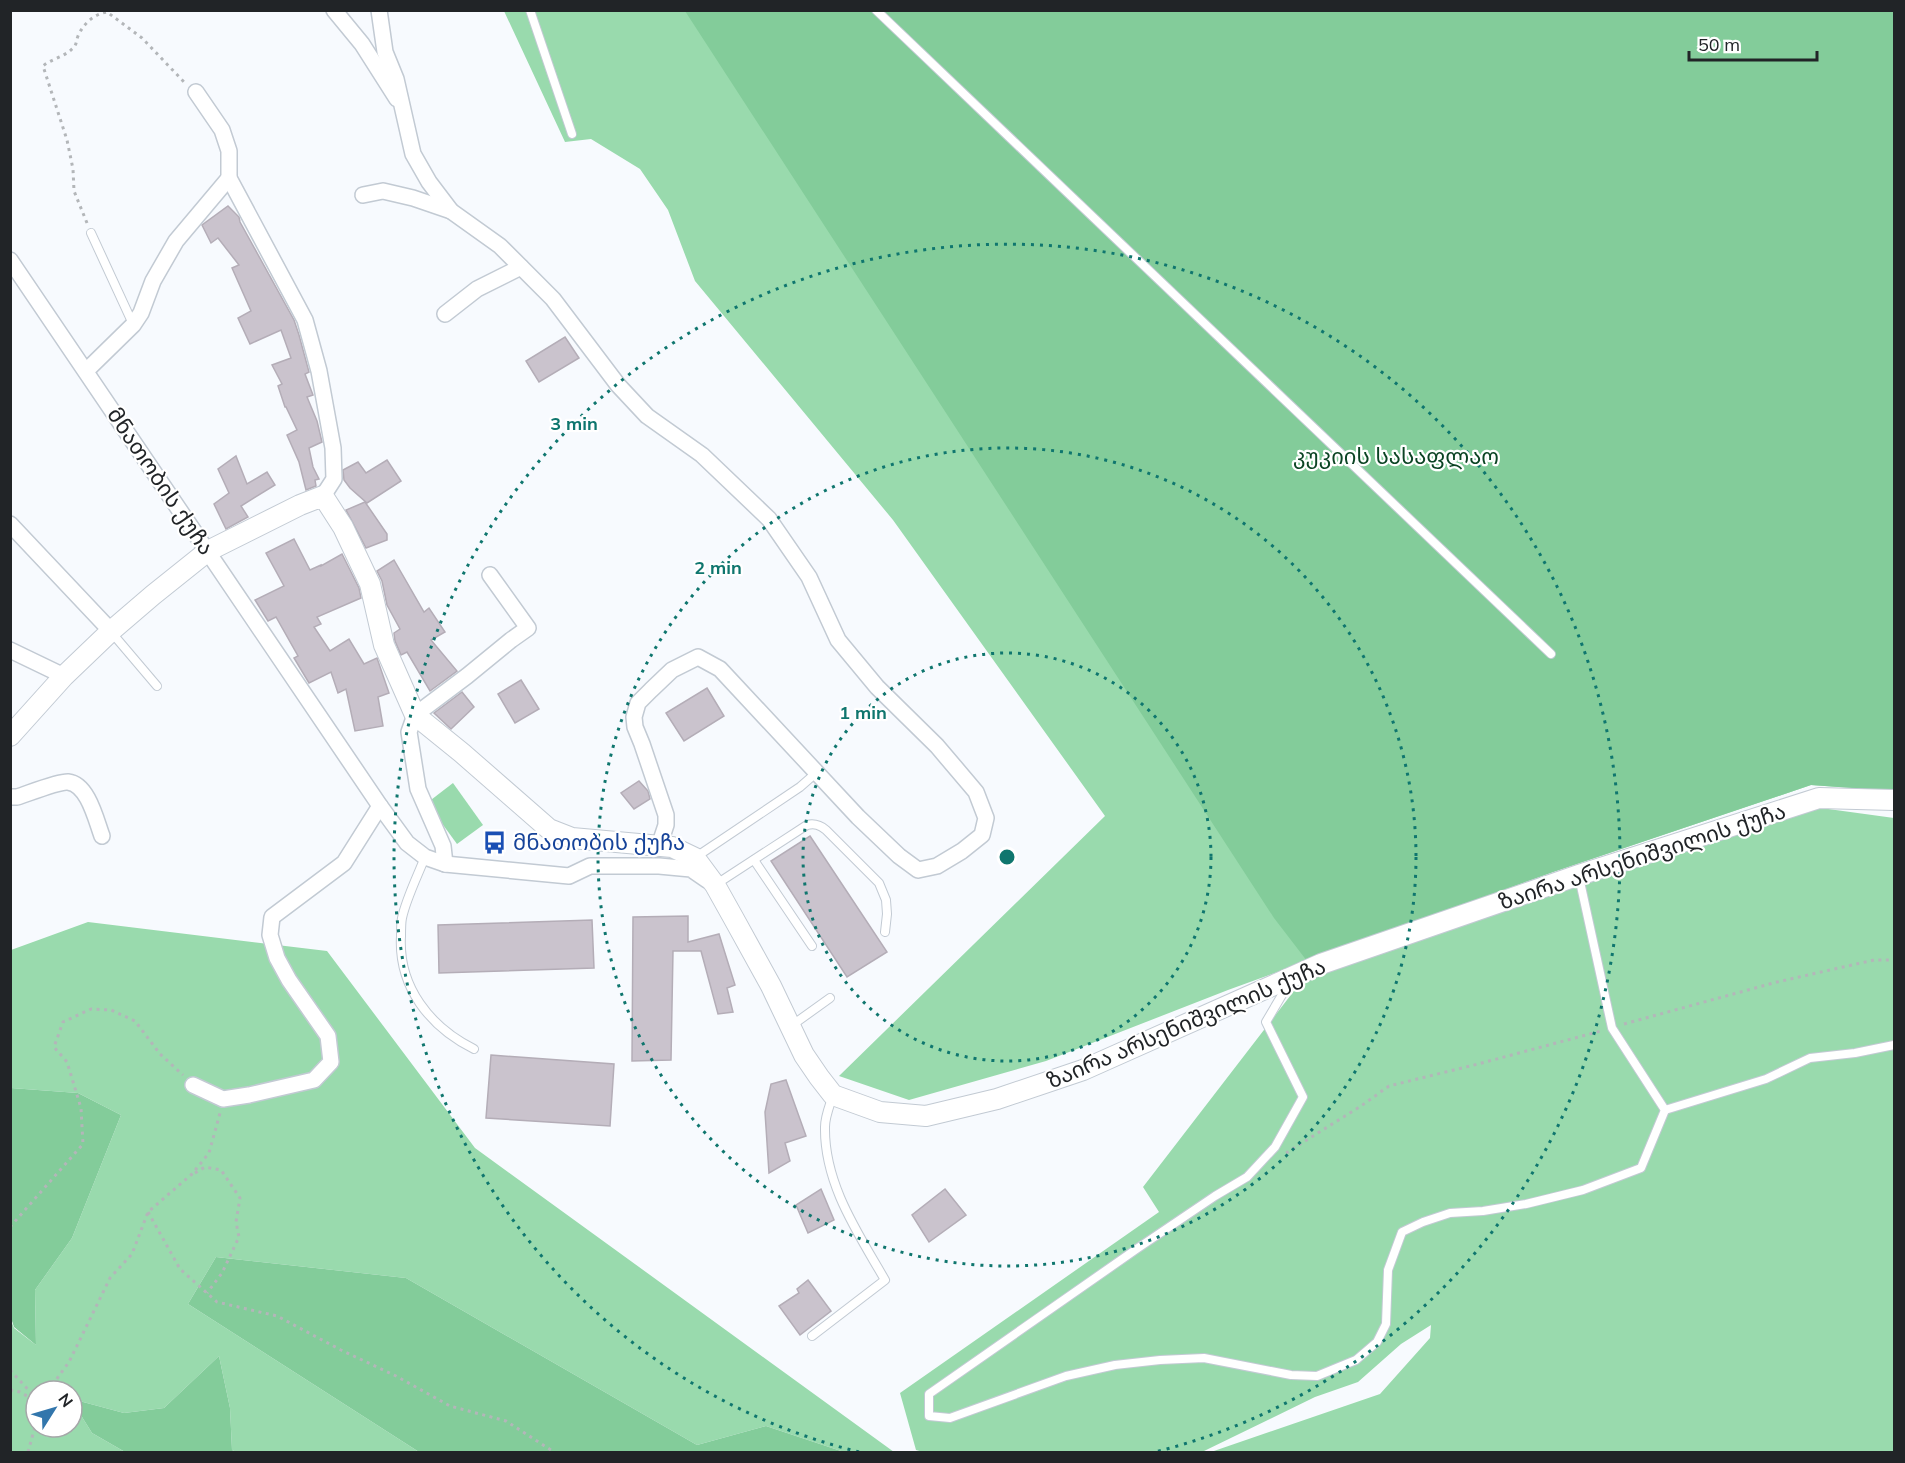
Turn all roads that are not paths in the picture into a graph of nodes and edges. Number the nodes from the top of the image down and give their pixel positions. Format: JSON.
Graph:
{"nodes":[{"id":1,"x":334,"y":10,"type":"edge"},
{"id":2,"x":379,"y":10,"type":"edge"},
{"id":3,"x":530,"y":10,"type":"edge"},
{"id":4,"x":876,"y":10,"type":"edge"},
{"id":5,"x":196,"y":92,"type":"road end"},
{"id":6,"x":402,"y":107,"type":"junction"},
{"id":7,"x":572,"y":134,"type":"dead end"},
{"id":8,"x":229,"y":178,"type":"junction"},
{"id":9,"x":363,"y":195,"type":"dead end"},
{"id":10,"x":451,"y":211,"type":"junction"},
{"id":11,"x":91,"y":233,"type":"road end"},
{"id":12,"x":10,"y":260,"type":"edge"},
{"id":13,"x":521,"y":267,"type":"junction"},
{"id":14,"x":445,"y":314,"type":"dead end"},
{"id":15,"x":133,"y":325,"type":"junction"},
{"id":16,"x":86,"y":370,"type":"junction"},
{"id":17,"x":324,"y":496,"type":"junction"},
{"id":18,"x":10,"y":524,"type":"edge"},
{"id":19,"x":208,"y":551,"type":"junction"},
{"id":20,"x":490,"y":575,"type":"dead end"},
{"id":21,"x":111,"y":631,"type":"junction"},
{"id":22,"x":10,"y":650,"type":"edge"},
{"id":23,"x":1551,"y":654,"type":"dead end"},
{"id":24,"x":64,"y":676,"type":"junction"},
{"id":25,"x":157,"y":686,"type":"dead end"},
{"id":26,"x":415,"y":715,"type":"junction"},
{"id":27,"x":10,"y":736,"type":"edge"},
{"id":28,"x":816,"y":773,"type":"junction"},
{"id":29,"x":10,"y":797,"type":"edge"},
{"id":30,"x":1894,"y":800,"type":"edge"},
{"id":31,"x":380,"y":806,"type":"junction"},
{"id":32,"x":102,"y":836,"type":"dead end"},
{"id":33,"x":658,"y":846,"type":"junction"},
{"id":34,"x":425,"y":857,"type":"junction"},
{"id":35,"x":695,"y":858,"type":"junction"},
{"id":36,"x":754,"y":860,"type":"junction"},
{"id":37,"x":445,"y":864,"type":"junction"},
{"id":38,"x":1579,"y":875,"type":"junction"},
{"id":39,"x":715,"y":885,"type":"junction"},
{"id":40,"x":885,"y":932,"type":"dead end"},
{"id":41,"x":812,"y":946,"type":"dead end"},
{"id":42,"x":1293,"y":977,"type":"junction"},
{"id":43,"x":830,"y":998,"type":"dead end"},
{"id":44,"x":790,"y":1027,"type":"junction"},
{"id":45,"x":1894,"y":1045,"type":"edge"},
{"id":46,"x":474,"y":1050,"type":"dead end"},
{"id":47,"x":193,"y":1085,"type":"road end"},
{"id":48,"x":833,"y":1095,"type":"junction"},
{"id":49,"x":1665,"y":1110,"type":"junction"},
{"id":50,"x":812,"y":1336,"type":"dead end"}],
"edges":[{"from":1,"to":6,"type":"street"},
{"from":2,"to":6,"type":"street"},
{"from":3,"to":7,"type":"lane"},
{"from":4,"to":23,"type":"lane"},
{"from":5,"to":8,"type":"street"},
{"from":6,"to":10,"type":"street"},
{"from":8,"to":15,"type":"street"},
{"from":8,"to":17,"type":"street"},
{"from":9,"to":10,"type":"street"},
{"from":10,"to":13,"type":"street"},
{"from":11,"to":15,"type":"lane"},
{"from":12,"to":16,"type":"street","name":"მნათობის ქუჩა"},
{"from":13,"to":14,"type":"street"},
{"from":13,"to":28,"type":"street"},
{"from":15,"to":16,"type":"street"},
{"from":16,"to":19,"type":"street","name":"მნათობის ქუჩა"},
{"from":17,"to":19,"type":"street"},
{"from":17,"to":26,"type":"street"},
{"from":18,"to":21,"type":"street"},
{"from":19,"to":21,"type":"street"},
{"from":19,"to":31,"type":"street","name":"მნათობის ქუჩა"},
{"from":20,"to":26,"type":"street"},
{"from":21,"to":24,"type":"street"},
{"from":21,"to":25,"type":"lane"},
{"from":22,"to":24,"type":"street"},
{"from":24,"to":27,"type":"street"},
{"from":26,"to":33,"type":"street"},
{"from":26,"to":37,"type":"street"},
{"from":28,"to":33,"type":"street"},
{"from":28,"to":35,"type":"lane"},
{"from":29,"to":32,"type":"street"},
{"from":30,"to":38,"type":"street","name":"ზაირა არსენიშვილის ქუჩა"},
{"from":31,"to":34,"type":"street","name":"მნათობის ქუჩა"},
{"from":31,"to":47,"type":"street"},
{"from":33,"to":35,"type":"street"},
{"from":34,"to":37,"type":"street","name":"მნათობის ქუჩა"},
{"from":34,"to":46,"type":"lane"},
{"from":35,"to":39,"type":"street"},
{"from":36,"to":39,"type":"lane"},
{"from":36,"to":40,"type":"lane"},
{"from":36,"to":41,"type":"lane"},
{"from":37,"to":39,"type":"street","name":"მნათობის ქუჩა"},
{"from":38,"to":42,"type":"street","name":"ზაირა არსენიშვილის ქუჩა"},
{"from":38,"to":49,"type":"lane"},
{"from":39,"to":44,"type":"street"},
{"from":42,"to":48,"type":"street","name":"ზაირა არსენიშვილის ქუჩა"},
{"from":42,"to":49,"type":"lane"},
{"from":43,"to":44,"type":"lane"},
{"from":44,"to":48,"type":"street"},
{"from":45,"to":49,"type":"lane"},
{"from":48,"to":50,"type":"lane"}]}
